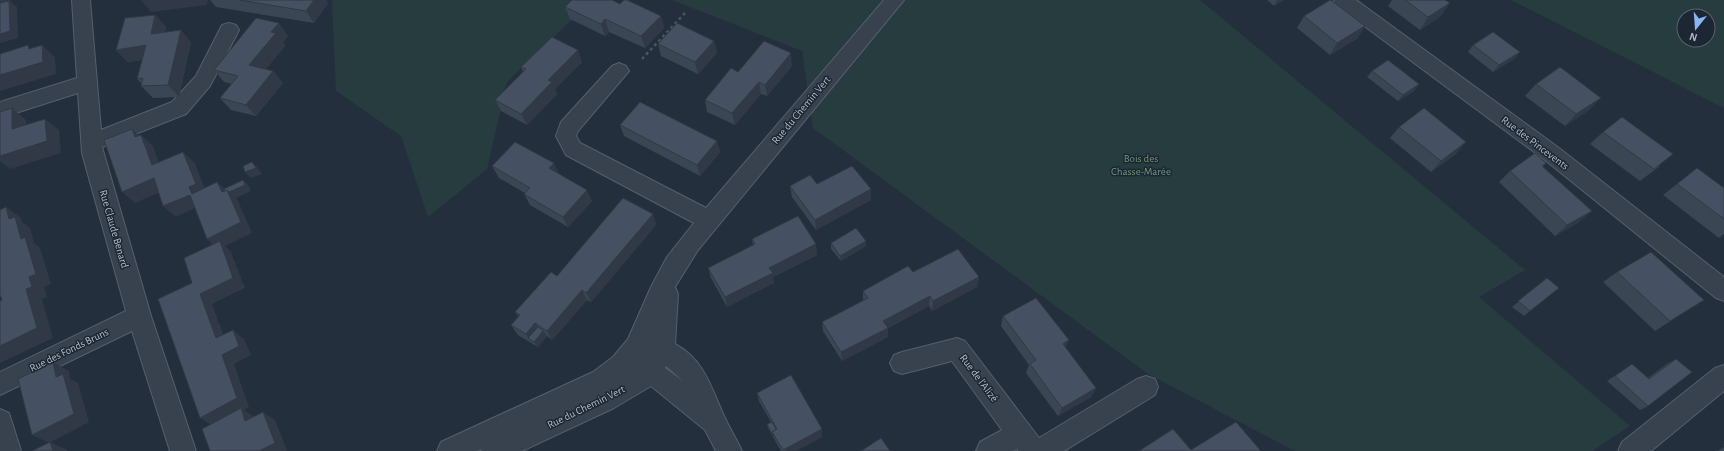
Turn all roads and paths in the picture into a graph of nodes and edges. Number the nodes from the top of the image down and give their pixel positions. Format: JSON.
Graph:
{"nodes":[{"id":1,"x":81,"y":0,"type":"edge"},
{"id":2,"x":895,"y":0,"type":"edge"},
{"id":3,"x":1343,"y":0,"type":"edge"},
{"id":4,"x":686,"y":12,"type":"dead end"},
{"id":5,"x":229,"y":30,"type":"dead end"},
{"id":6,"x":619,"y":71,"type":"joint"},
{"id":7,"x":87,"y":82,"type":"junction"},
{"id":8,"x":0,"y":110,"type":"edge"},
{"id":9,"x":91,"y":143,"type":"junction"},
{"id":10,"x":708,"y":220,"type":"junction"},
{"id":11,"x":1724,"y":291,"type":"edge"},
{"id":12,"x":139,"y":316,"type":"junction"},
{"id":13,"x":644,"y":349,"type":"junction"},
{"id":14,"x":902,"y":363,"type":"dead end"},
{"id":15,"x":650,"y":371,"type":"junction"},
{"id":16,"x":1724,"y":376,"type":"edge"},
{"id":17,"x":0,"y":384,"type":"edge"},
{"id":18,"x":1146,"y":387,"type":"dead end"},
{"id":19,"x":0,"y":420,"type":"edge"},
{"id":20,"x":715,"y":425,"type":"junction"},
{"id":21,"x":1027,"y":442,"type":"edge"},
{"id":22,"x":469,"y":447,"type":"edge"},
{"id":23,"x":8,"y":451,"type":"edge"},
{"id":24,"x":183,"y":451,"type":"edge"},
{"id":25,"x":729,"y":451,"type":"edge"},
{"id":26,"x":989,"y":451,"type":"edge"},
{"id":27,"x":1041,"y":451,"type":"edge"},
{"id":28,"x":1631,"y":451,"type":"edge"}],
"edges":[{"from":1,"to":7,"type":"street","name":"Rue Claude Benard"},
{"from":2,"to":10,"type":"street","name":"Rue du Chemin Vert"},
{"from":3,"to":11,"type":"street","name":"Rue des Pincevents"},
{"from":4,"to":6,"type":"path"},
{"from":5,"to":9,"type":"street"},
{"from":6,"to":10,"type":"street"},
{"from":7,"to":8,"type":"street"},
{"from":7,"to":9,"type":"street","name":"Rue Claude Benard"},
{"from":9,"to":12,"type":"street","name":"Rue Claude Benard"},
{"from":10,"to":13,"type":"street","name":"Rue du Chemin Vert"},
{"from":12,"to":17,"type":"street","name":"Rue des Fonds Bruns"},
{"from":12,"to":24,"type":"street","name":"Rue Claude Benard"},
{"from":13,"to":15,"type":"street","name":"Rue du Chemin Vert"},
{"from":13,"to":20,"type":"street"},
{"from":13,"to":22,"type":"street","name":"Rue du Chemin Vert"},
{"from":14,"to":21,"type":"street","name":"Rue de l'Alizé"},
{"from":15,"to":20,"type":"street"},
{"from":15,"to":22,"type":"street","name":"Rue du Chemin Vert"},
{"from":16,"to":28,"type":"street"},
{"from":18,"to":27,"type":"street"},
{"from":19,"to":23,"type":"street"},
{"from":20,"to":25,"type":"street"},
{"from":21,"to":26,"type":"street","name":"Rue de l'Alizé"}]}
